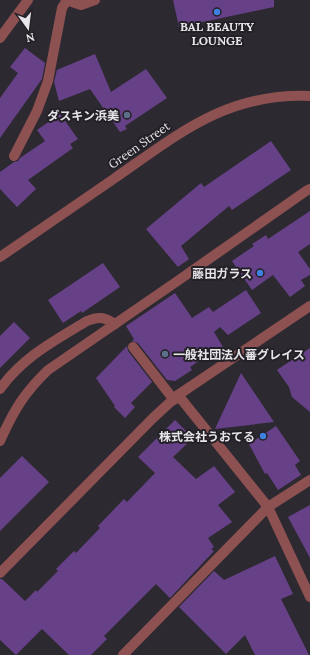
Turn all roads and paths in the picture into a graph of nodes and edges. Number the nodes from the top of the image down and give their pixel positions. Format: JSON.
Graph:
{"nodes":[{"id":1,"x":28,"y":0,"type":"edge"},
{"id":2,"x":66,"y":0,"type":"edge"},
{"id":3,"x":96,"y":0,"type":"edge"},
{"id":4,"x":0,"y":38,"type":"edge"},
{"id":5,"x":310,"y":96,"type":"edge"},
{"id":6,"x":14,"y":156,"type":"dead end"},
{"id":7,"x":310,"y":189,"type":"edge"},
{"id":8,"x":0,"y":257,"type":"edge"},
{"id":9,"x":310,"y":306,"type":"edge"},
{"id":10,"x":115,"y":324,"type":"junction"},
{"id":11,"x":133,"y":347,"type":"dead end"},
{"id":12,"x":0,"y":389,"type":"edge"},
{"id":13,"x":176,"y":397,"type":"junction"},
{"id":14,"x":0,"y":440,"type":"edge"},
{"id":15,"x":310,"y":480,"type":"edge"},
{"id":16,"x":268,"y":507,"type":"junction"},
{"id":17,"x":0,"y":573,"type":"edge"},
{"id":18,"x":310,"y":597,"type":"edge"},
{"id":19,"x":123,"y":655,"type":"edge"}],
"edges":[{"from":1,"to":4,"type":"street"},
{"from":2,"to":3,"type":"street"},
{"from":2,"to":6,"type":"street"},
{"from":5,"to":8,"type":"street","name":"Green Street"},
{"from":7,"to":10,"type":"street"},
{"from":9,"to":13,"type":"street"},
{"from":10,"to":12,"type":"street"},
{"from":10,"to":14,"type":"street"},
{"from":11,"to":13,"type":"street"},
{"from":13,"to":16,"type":"street"},
{"from":13,"to":17,"type":"street"},
{"from":15,"to":16,"type":"street"},
{"from":16,"to":18,"type":"street"},
{"from":16,"to":19,"type":"street"}]}
